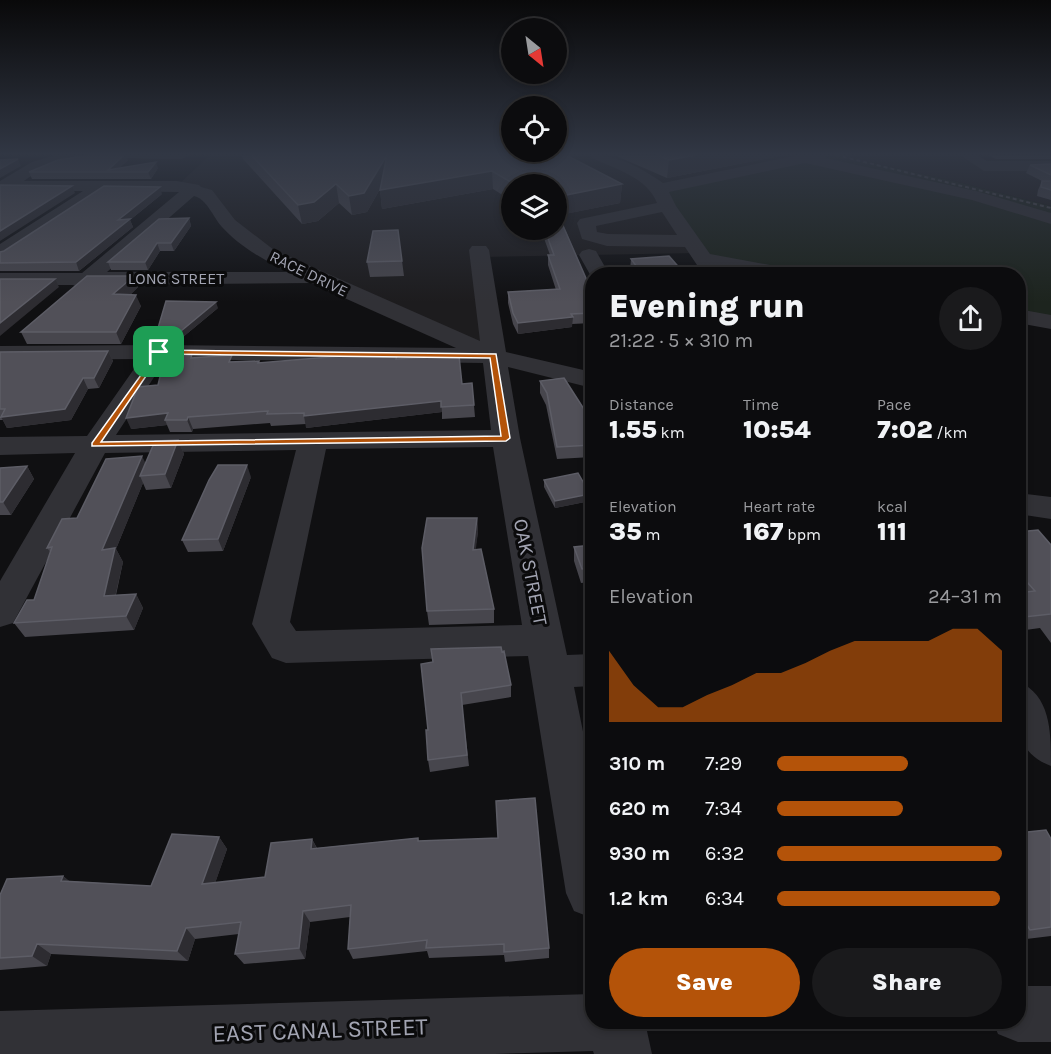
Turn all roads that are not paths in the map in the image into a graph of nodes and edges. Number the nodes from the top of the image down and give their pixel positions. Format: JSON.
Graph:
{"nodes":[{"id":1,"x":74,"y":204,"type":"edge"},
{"id":2,"x":174,"y":204,"type":"edge"},
{"id":3,"x":214,"y":204,"type":"edge"},
{"id":4,"x":644,"y":204,"type":"edge"},
{"id":5,"x":667,"y":204,"type":"edge"},
{"id":6,"x":1003,"y":204,"type":"edge"},
{"id":7,"x":1051,"y":219,"type":"edge"},
{"id":8,"x":691,"y":241,"type":"junction"},
{"id":9,"x":479,"y":250,"type":"dead end"},
{"id":10,"x":0,"y":253,"type":"edge"},
{"id":11,"x":589,"y":255,"type":"dead end"},
{"id":12,"x":595,"y":267,"type":"edge"},
{"id":13,"x":708,"y":267,"type":"edge"},
{"id":14,"x":88,"y":278,"type":"junction"},
{"id":15,"x":316,"y":278,"type":"junction"},
{"id":16,"x":0,"y":279,"type":"edge"},
{"id":17,"x":62,"y":300,"type":"edge"},
{"id":18,"x":1026,"y":317,"type":"edge"},
{"id":19,"x":1051,"y":322,"type":"edge"},
{"id":20,"x":6,"y":347,"type":"edge"},
{"id":21,"x":159,"y":352,"type":"junction"},
{"id":22,"x":493,"y":356,"type":"junction"},
{"id":23,"x":585,"y":378,"type":"edge"},
{"id":24,"x":506,"y":438,"type":"junction"},
{"id":25,"x":313,"y":441,"type":"junction"},
{"id":26,"x":95,"y":445,"type":"junction"},
{"id":27,"x":0,"y":446,"type":"edge"},
{"id":28,"x":1026,"y":504,"type":"edge"},
{"id":29,"x":1051,"y":508,"type":"edge"},
{"id":30,"x":0,"y":613,"type":"edge"},
{"id":31,"x":547,"y":656,"type":"junction"},
{"id":32,"x":585,"y":668,"type":"edge"},
{"id":33,"x":1026,"y":710,"type":"edge"},
{"id":34,"x":1051,"y":746,"type":"edge"},
{"id":35,"x":585,"y":856,"type":"edge"},
{"id":36,"x":1026,"y":1014,"type":"edge"},
{"id":37,"x":1051,"y":1014,"type":"edge"},
{"id":38,"x":585,"y":1023,"type":"edge"},
{"id":39,"x":618,"y":1029,"type":"edge"},
{"id":40,"x":0,"y":1040,"type":"edge"},
{"id":41,"x":622,"y":1054,"type":"edge"}],
"edges":[{"from":1,"to":10,"type":"street"},
{"from":2,"to":14,"type":"street"},
{"from":3,"to":15,"type":"street","name":"RACE DRIVE"},
{"from":4,"to":8,"type":"street"},
{"from":5,"to":8,"type":"street"},
{"from":6,"to":7,"type":"street"},
{"from":8,"to":13,"type":"street"},
{"from":9,"to":22,"type":"street","name":"OAK STREET"},
{"from":11,"to":12,"type":"street"},
{"from":14,"to":15,"type":"street","name":"LONG STREET"},
{"from":14,"to":16,"type":"street","name":"LONG STREET"},
{"from":14,"to":17,"type":"street"},
{"from":15,"to":22,"type":"street","name":"RACE DRIVE"},
{"from":18,"to":19,"type":"street"},
{"from":20,"to":21,"type":"street"},
{"from":21,"to":22,"type":"street"},
{"from":21,"to":26,"type":"street"},
{"from":22,"to":23,"type":"street","name":"RACE DRIVE"},
{"from":22,"to":24,"type":"street","name":"OAK STREET"},
{"from":24,"to":25,"type":"street"},
{"from":24,"to":31,"type":"street","name":"OAK STREET"},
{"from":25,"to":26,"type":"street"},
{"from":25,"to":31,"type":"street"},
{"from":26,"to":27,"type":"street"},
{"from":26,"to":30,"type":"street"},
{"from":28,"to":29,"type":"street"},
{"from":31,"to":32,"type":"street"},
{"from":31,"to":35,"type":"street","name":"OAK STREET"},
{"from":33,"to":34,"type":"street"},
{"from":36,"to":37,"type":"street"},
{"from":38,"to":40,"type":"street","name":"EAST CANAL STREET"},
{"from":39,"to":41,"type":"street"}]}
